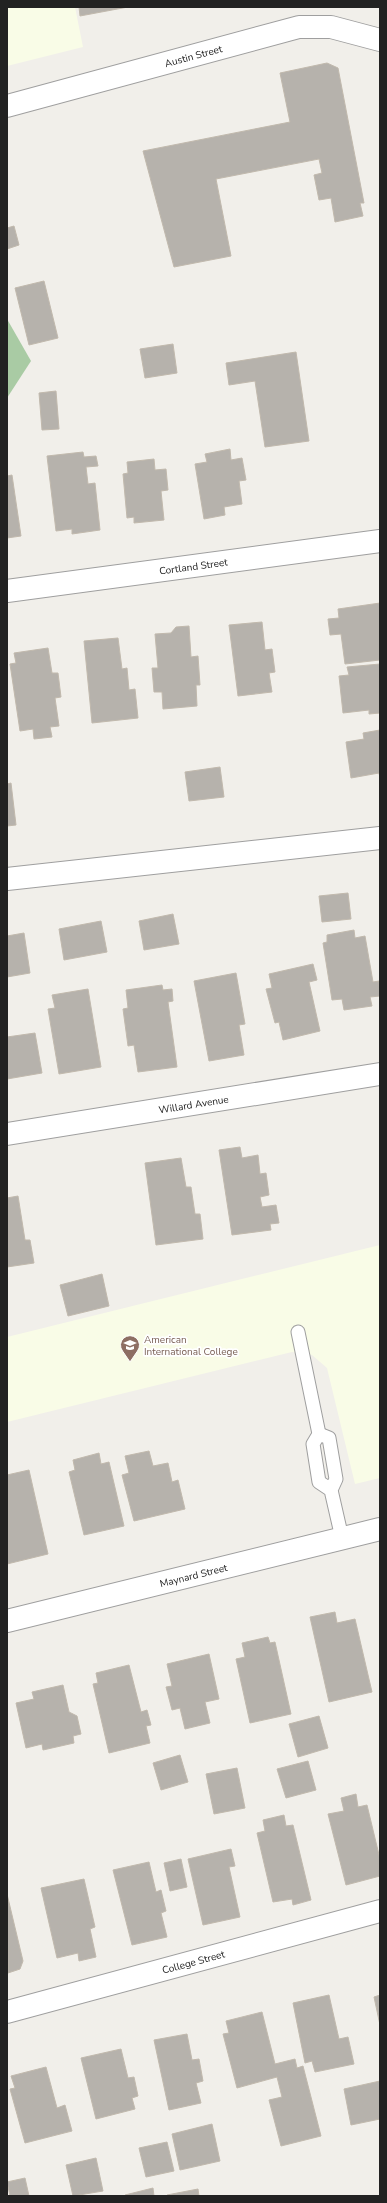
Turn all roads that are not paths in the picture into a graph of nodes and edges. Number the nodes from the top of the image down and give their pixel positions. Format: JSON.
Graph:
{"nodes":[{"id":1,"x":380,"y":40,"type":"edge"},
{"id":2,"x":7,"y":106,"type":"edge"},
{"id":3,"x":380,"y":542,"type":"edge"},
{"id":4,"x":7,"y":591,"type":"edge"},
{"id":5,"x":380,"y":838,"type":"edge"},
{"id":6,"x":7,"y":879,"type":"edge"},
{"id":7,"x":380,"y":1074,"type":"edge"},
{"id":8,"x":7,"y":1134,"type":"edge"},
{"id":9,"x":298,"y":1332,"type":"dead end"},
{"id":10,"x":380,"y":1529,"type":"edge"},
{"id":11,"x":342,"y":1538,"type":"junction"},
{"id":12,"x":7,"y":1621,"type":"edge"},
{"id":13,"x":380,"y":1911,"type":"edge"},
{"id":14,"x":7,"y":2012,"type":"edge"}],
"edges":[{"from":1,"to":2,"type":"street","name":"Austin Street"},
{"from":3,"to":4,"type":"street","name":"Cortland Street"},
{"from":5,"to":6,"type":"street"},
{"from":7,"to":8,"type":"street","name":"Willard Avenue"},
{"from":9,"to":11,"type":"lane"},
{"from":10,"to":11,"type":"street","name":"Maynard Street"},
{"from":11,"to":12,"type":"street","name":"Maynard Street"},
{"from":13,"to":14,"type":"street","name":"College Street"}]}
